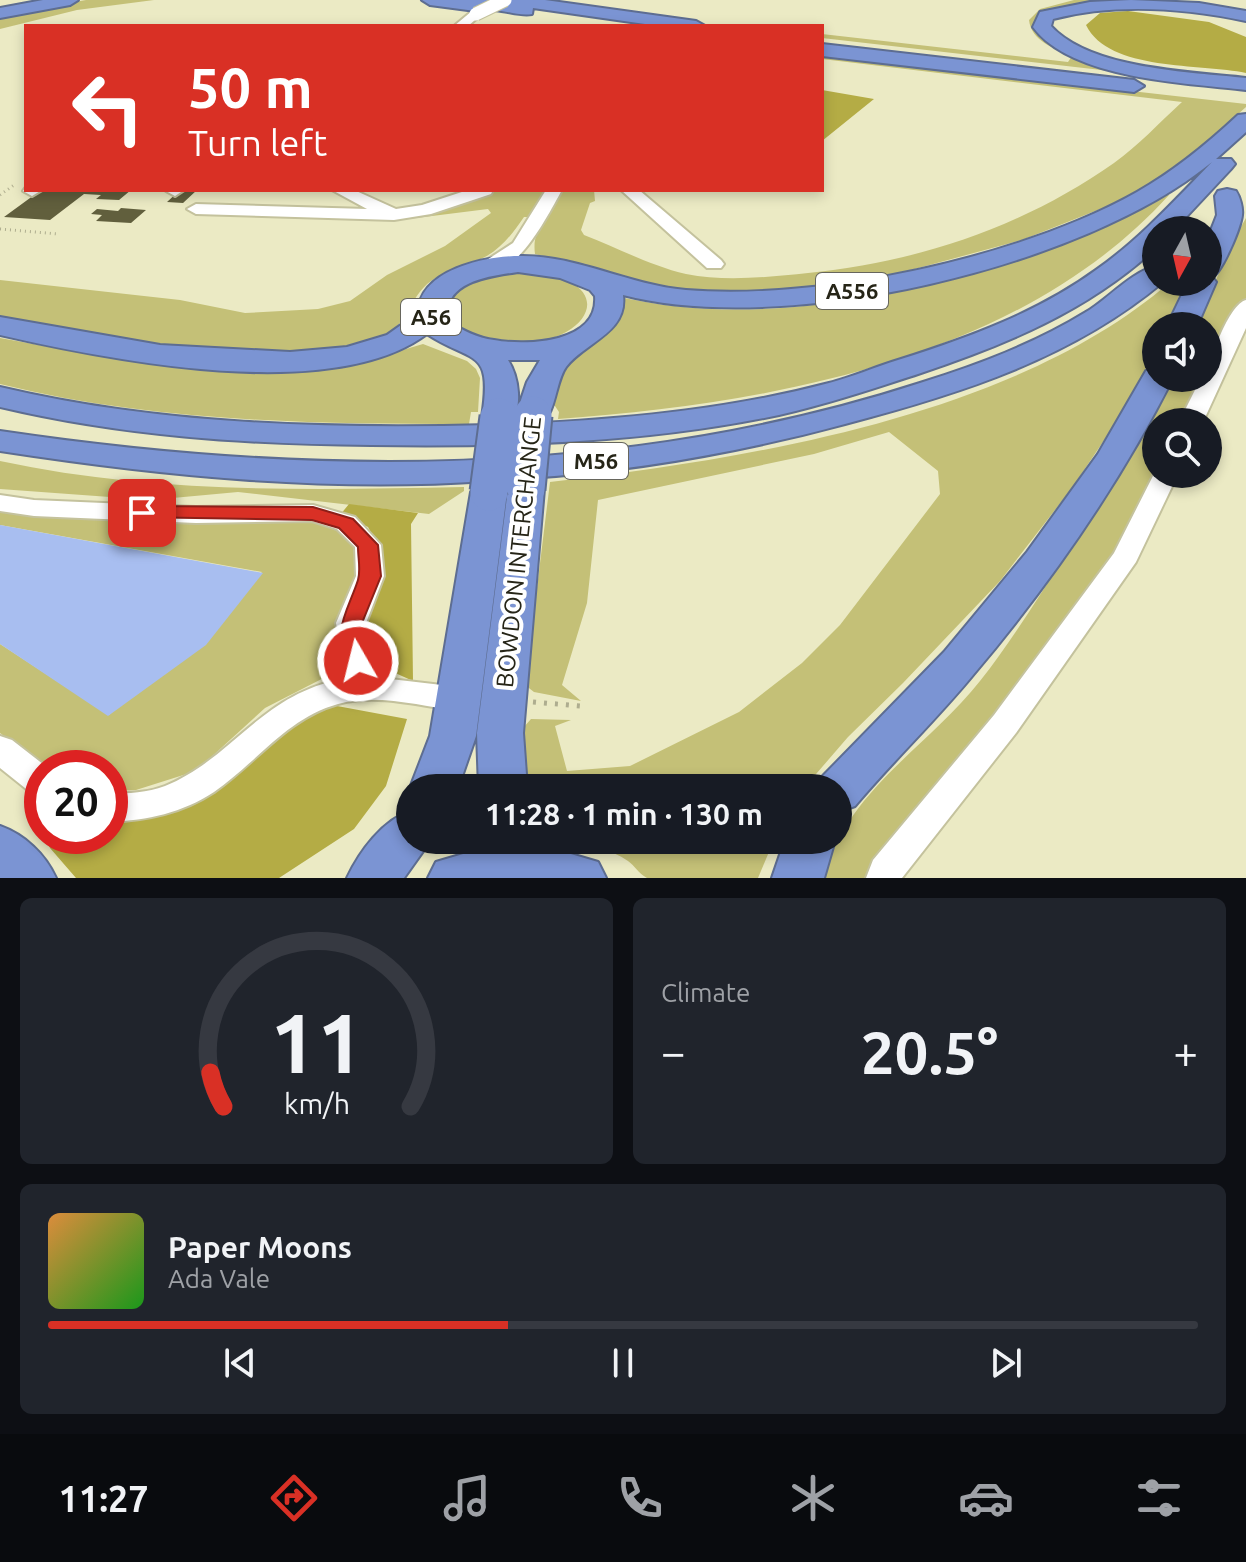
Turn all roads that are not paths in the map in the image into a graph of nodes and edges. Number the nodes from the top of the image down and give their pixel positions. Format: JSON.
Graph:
{"nodes":[{"id":1,"x":70,"y":0,"type":"edge"},
{"id":2,"x":430,"y":0,"type":"edge"},
{"id":3,"x":461,"y":0,"type":"edge"},
{"id":4,"x":507,"y":0,"type":"edge"},
{"id":5,"x":0,"y":13,"type":"edge"},
{"id":6,"x":1246,"y":16,"type":"edge"},
{"id":7,"x":590,"y":19,"type":"junction"},
{"id":8,"x":463,"y":24,"type":"edge"},
{"id":9,"x":626,"y":24,"type":"edge"},
{"id":10,"x":681,"y":24,"type":"edge"},
{"id":11,"x":824,"y":42,"type":"edge"},
{"id":12,"x":824,"y":50,"type":"edge"},
{"id":13,"x":1246,"y":86,"type":"edge"},
{"id":14,"x":1246,"y":98,"type":"edge"},
{"id":15,"x":1246,"y":120,"type":"edge"},
{"id":16,"x":1246,"y":140,"type":"edge"},
{"id":17,"x":1246,"y":173,"type":"edge"},
{"id":18,"x":344,"y":192,"type":"edge"},
{"id":19,"x":479,"y":192,"type":"edge"},
{"id":20,"x":553,"y":192,"type":"edge"},
{"id":21,"x":631,"y":192,"type":"edge"},
{"id":22,"x":1227,"y":196,"type":"junction"},
{"id":23,"x":196,"y":209,"type":"dead end"},
{"id":24,"x":394,"y":215,"type":"junction"},
{"id":25,"x":1173,"y":216,"type":"edge"},
{"id":26,"x":1211,"y":216,"type":"edge"},
{"id":27,"x":1222,"y":235,"type":"edge"},
{"id":28,"x":1142,"y":245,"type":"edge"},
{"id":29,"x":527,"y":256,"type":"junction"},
{"id":30,"x":714,"y":264,"type":"dead end"},
{"id":31,"x":587,"y":276,"type":"junction"},
{"id":32,"x":1142,"y":284,"type":"edge"},
{"id":33,"x":1246,"y":306,"type":"edge"},
{"id":34,"x":431,"y":317,"type":"junction"},
{"id":35,"x":0,"y":326,"type":"edge"},
{"id":36,"x":586,"y":335,"type":"junction"},
{"id":37,"x":485,"y":350,"type":"junction"},
{"id":38,"x":1150,"y":392,"type":"edge"},
{"id":39,"x":0,"y":397,"type":"edge"},
{"id":40,"x":1198,"y":408,"type":"edge"},
{"id":41,"x":516,"y":416,"type":"junction"},
{"id":42,"x":0,"y":441,"type":"edge"},
{"id":43,"x":1159,"y":488,"type":"edge"},
{"id":44,"x":507,"y":490,"type":"junction"},
{"id":45,"x":0,"y":503,"type":"edge"},
{"id":46,"x":357,"y":689,"type":"junction"},
{"id":47,"x":459,"y":699,"type":"junction"},
{"id":48,"x":0,"y":749,"type":"edge"},
{"id":49,"x":24,"y":768,"type":"edge"},
{"id":50,"x":439,"y":774,"type":"edge"},
{"id":51,"x":501,"y":774,"type":"edge"},
{"id":52,"x":852,"y":777,"type":"edge"},
{"id":53,"x":128,"y":809,"type":"edge"},
{"id":54,"x":0,"y":848,"type":"edge"},
{"id":55,"x":396,"y":849,"type":"edge"},
{"id":56,"x":538,"y":854,"type":"edge"},
{"id":57,"x":806,"y":854,"type":"edge"},
{"id":58,"x":30,"y":878,"type":"edge"},
{"id":59,"x":373,"y":878,"type":"edge"},
{"id":60,"x":454,"y":878,"type":"edge"},
{"id":61,"x":579,"y":878,"type":"edge"},
{"id":62,"x":798,"y":878,"type":"edge"},
{"id":63,"x":884,"y":878,"type":"edge"}],
"edges":[{"from":1,"to":5,"type":"highway"},
{"from":2,"to":7,"type":"highway"},
{"from":3,"to":7,"type":"highway"},
{"from":4,"to":8,"type":"street","bridge":true},
{"from":4,"to":10,"type":"highway"},
{"from":6,"to":13,"type":"highway"},
{"from":7,"to":9,"type":"highway"},
{"from":11,"to":13,"type":"highway"},
{"from":12,"to":14,"type":"highway"},
{"from":15,"to":31,"type":"highway","number":"A556"},
{"from":16,"to":25,"type":"highway"},
{"from":17,"to":22,"type":"highway"},
{"from":18,"to":24,"type":"street"},
{"from":19,"to":24,"type":"street"},
{"from":20,"to":29,"type":"street"},
{"from":21,"to":30,"type":"street"},
{"from":22,"to":26,"type":"highway"},
{"from":22,"to":27,"type":"highway"},
{"from":23,"to":24,"type":"street"},
{"from":28,"to":39,"type":"highway","number":"M56"},
{"from":29,"to":31,"type":"highway","number":"A56"},
{"from":29,"to":34,"type":"highway","number":"A56"},
{"from":31,"to":36,"type":"highway","number":"A56"},
{"from":32,"to":42,"type":"highway","number":"M56"},
{"from":33,"to":40,"type":"street"},
{"from":34,"to":35,"type":"highway"},
{"from":34,"to":37,"type":"highway","number":"A56"},
{"from":36,"to":37,"type":"highway","number":"A56"},
{"from":36,"to":41,"type":"highway","name":"BOWDON INTERCHANGE","number":"A56"},
{"from":37,"to":41,"type":"highway","name":"BOWDON INTERCHANGE","number":"A56"},
{"from":38,"to":52,"type":"highway"},
{"from":41,"to":44,"type":"highway","name":"BOWDON INTERCHANGE","number":"A56","bridge":true},
{"from":43,"to":63,"type":"street"},
{"from":44,"to":47,"type":"highway","name":"BOWDON INTERCHANGE","number":"A56"},
{"from":44,"to":51,"type":"highway","name":"BOWDON INTERCHANGE","number":"A56"},
{"from":45,"to":46,"type":"street"},
{"from":46,"to":47,"type":"street"},
{"from":46,"to":53,"type":"street"},
{"from":47,"to":50,"type":"highway","name":"BOWDON INTERCHANGE","number":"A56"},
{"from":48,"to":49,"type":"street"},
{"from":54,"to":58,"type":"highway"},
{"from":55,"to":59,"type":"highway"},
{"from":56,"to":61,"type":"highway"},
{"from":57,"to":62,"type":"highway"},
{"from":60,"to":61,"type":"highway"}]}
